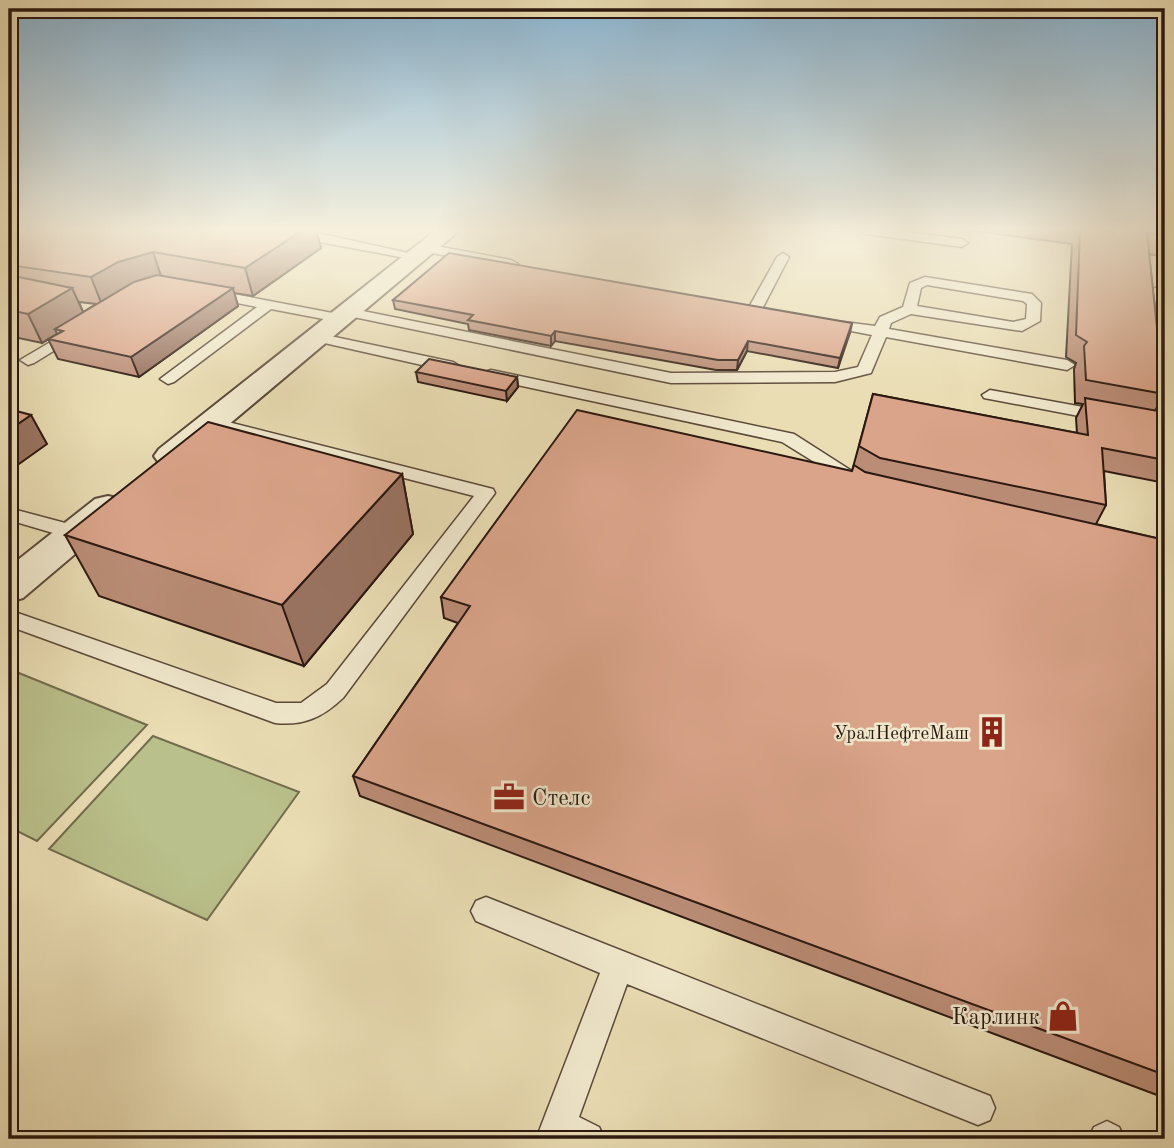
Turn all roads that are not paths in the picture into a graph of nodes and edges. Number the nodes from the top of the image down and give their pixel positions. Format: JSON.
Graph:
{"nodes":[{"id":1,"x":383,"y":284,"type":"edge"},
{"id":2,"x":768,"y":284,"type":"edge"},
{"id":3,"x":918,"y":284,"type":"edge"},
{"id":4,"x":946,"y":284,"type":"edge"},
{"id":5,"x":1165,"y":288,"type":"edge"},
{"id":6,"x":189,"y":290,"type":"edge"},
{"id":7,"x":268,"y":305,"type":"junction"},
{"id":8,"x":754,"y":309,"type":"edge"},
{"id":9,"x":909,"y":309,"type":"junction"},
{"id":10,"x":1165,"y":314,"type":"edge"},
{"id":11,"x":805,"y":318,"type":"edge"},
{"id":12,"x":93,"y":320,"type":"edge"},
{"id":13,"x":334,"y":323,"type":"junction"},
{"id":14,"x":881,"y":333,"type":"junction"},
{"id":15,"x":28,"y":360,"type":"dead end"},
{"id":16,"x":1067,"y":365,"type":"dead end"},
{"id":17,"x":168,"y":379,"type":"dead end"},
{"id":18,"x":990,"y":395,"type":"dead end"},
{"id":19,"x":1125,"y":420,"type":"edge"},
{"id":20,"x":212,"y":423,"type":"junction"},
{"id":21,"x":880,"y":489,"type":"edge"},
{"id":22,"x":9,"y":514,"type":"edge"},
{"id":23,"x":77,"y":533,"type":"junction"},
{"id":24,"x":9,"y":588,"type":"edge"},
{"id":25,"x":9,"y":618,"type":"edge"},
{"id":26,"x":486,"y":912,"type":"dead end"},
{"id":27,"x":618,"y":965,"type":"junction"},
{"id":28,"x":978,"y":1108,"type":"dead end"},
{"id":29,"x":567,"y":1135,"type":"edge"}],
"edges":[{"from":1,"to":13,"type":"street"},
{"from":2,"to":8,"type":"lane"},
{"from":3,"to":9,"type":"lane"},
{"from":4,"to":9,"type":"lane"},
{"from":5,"to":10,"type":"lane"},
{"from":6,"to":7,"type":"lane"},
{"from":7,"to":13,"type":"lane"},
{"from":7,"to":17,"type":"lane"},
{"from":9,"to":14,"type":"lane"},
{"from":11,"to":14,"type":"lane"},
{"from":12,"to":15,"type":"lane"},
{"from":13,"to":14,"type":"lane"},
{"from":13,"to":20,"type":"street"},
{"from":13,"to":21,"type":"lane"},
{"from":14,"to":16,"type":"lane"},
{"from":18,"to":19,"type":"lane"},
{"from":20,"to":23,"type":"street"},
{"from":20,"to":25,"type":"lane"},
{"from":22,"to":23,"type":"lane"},
{"from":23,"to":24,"type":"street"},
{"from":26,"to":27,"type":"lane"},
{"from":27,"to":28,"type":"lane"},
{"from":27,"to":29,"type":"lane"}]}
